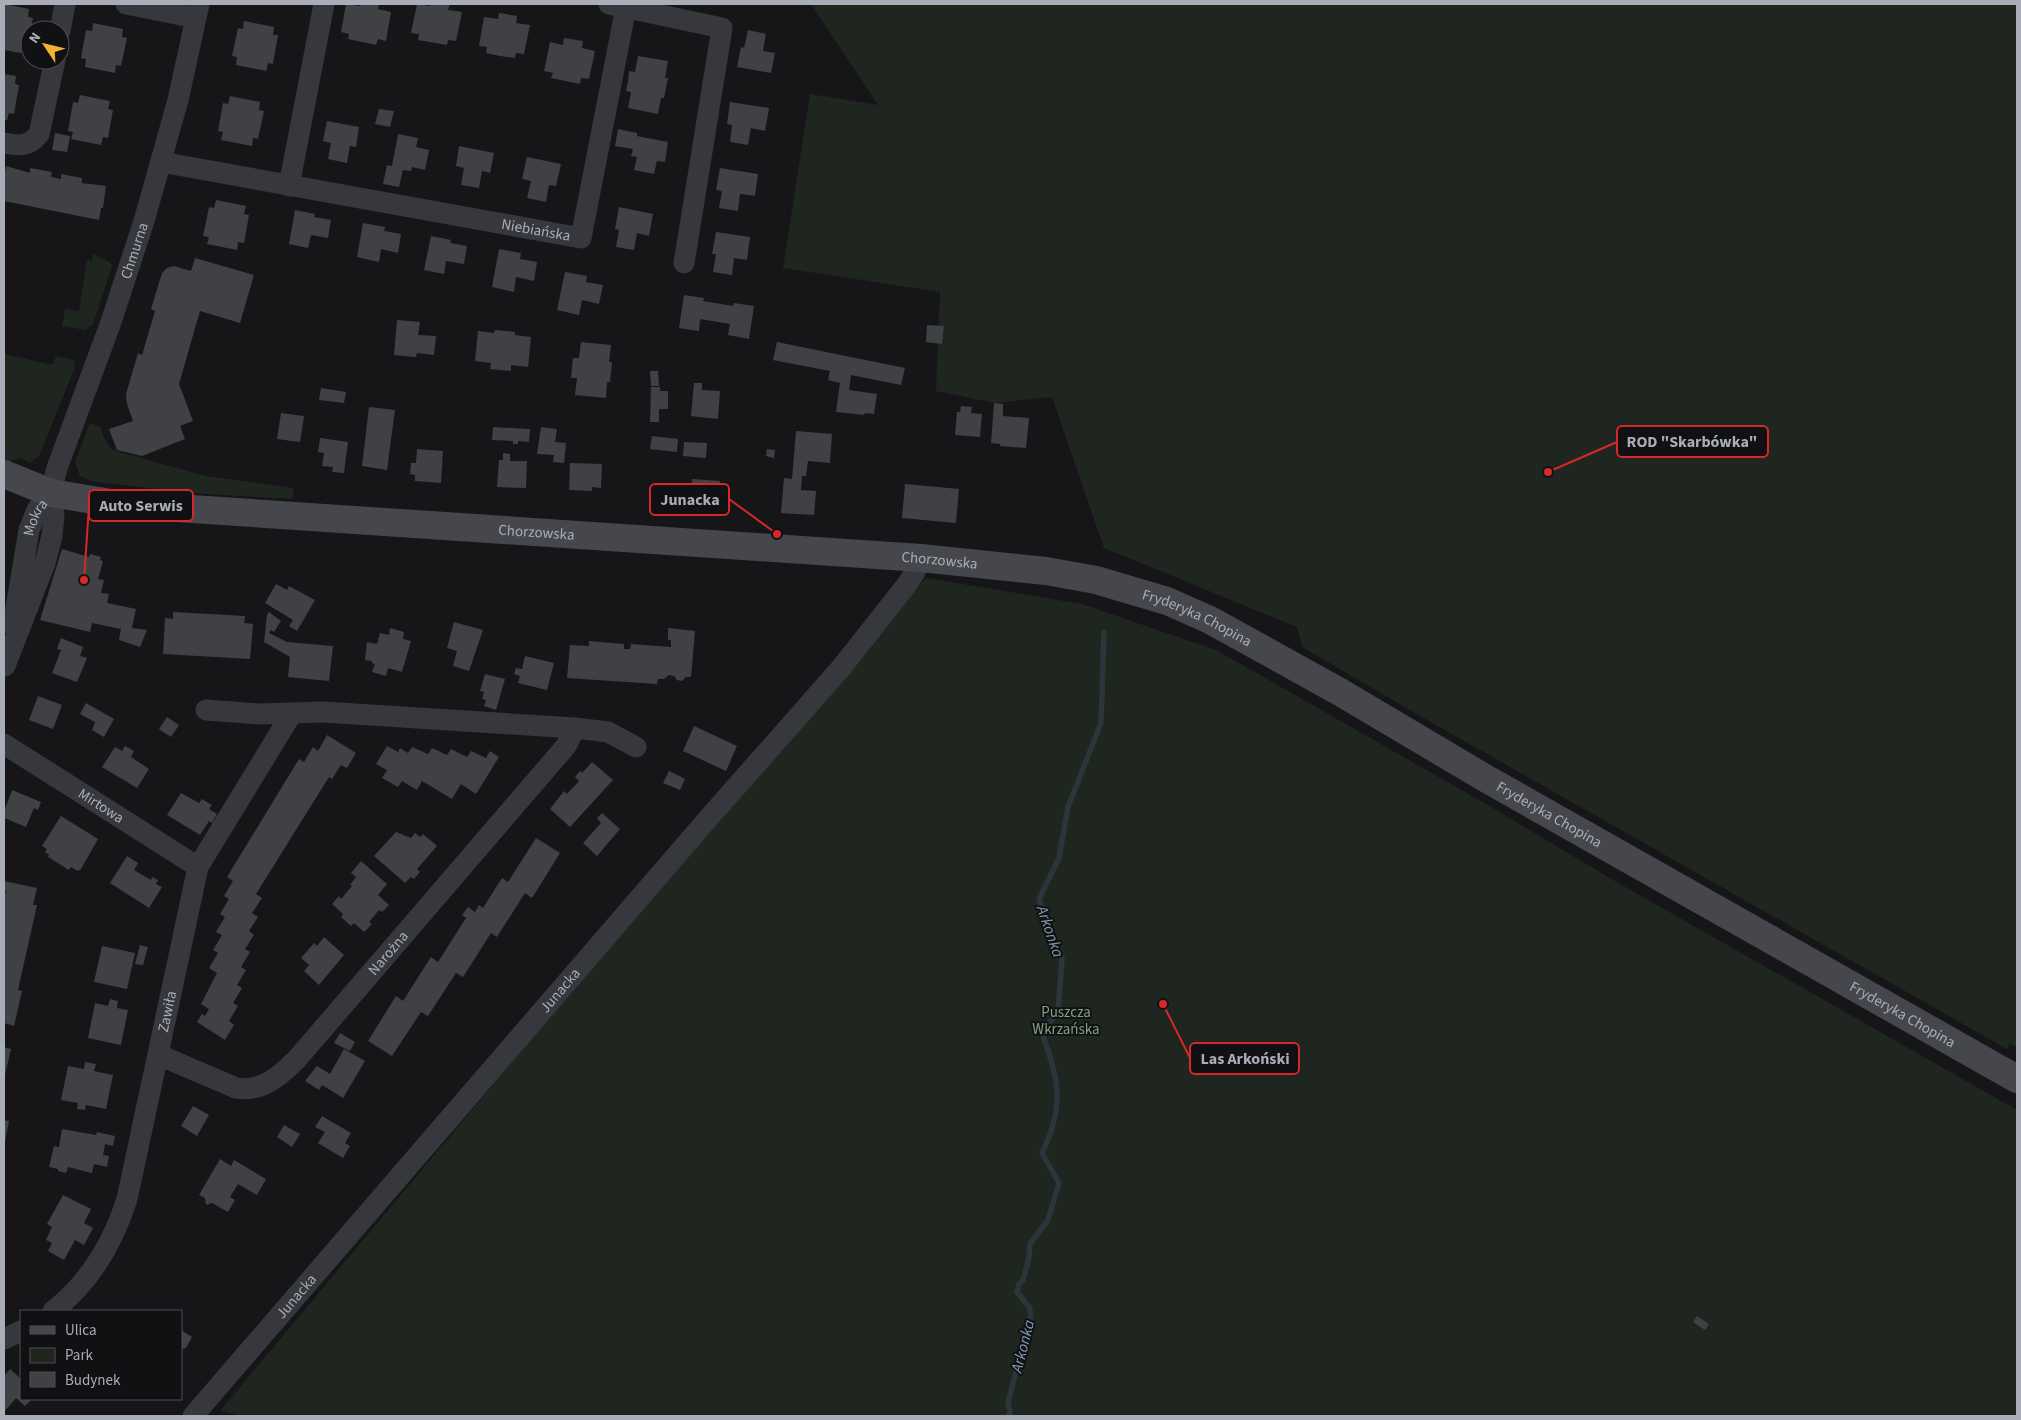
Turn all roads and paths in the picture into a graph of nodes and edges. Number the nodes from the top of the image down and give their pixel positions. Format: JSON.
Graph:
{"nodes":[{"id":1,"x":65,"y":4,"type":"edge"},
{"id":2,"x":126,"y":4,"type":"edge"},
{"id":3,"x":324,"y":4,"type":"edge"},
{"id":4,"x":618,"y":6,"type":"edge"},
{"id":5,"x":197,"y":11,"type":"edge"},
{"id":6,"x":62,"y":20,"type":"edge"},
{"id":7,"x":52,"y":70,"type":"edge"},
{"id":8,"x":4,"y":143,"type":"edge"},
{"id":9,"x":161,"y":162,"type":"junction"},
{"id":10,"x":289,"y":186,"type":"junction"},
{"id":11,"x":684,"y":263,"type":"dead end"},
{"id":12,"x":4,"y":474,"type":"edge"},
{"id":13,"x":51,"y":492,"type":"junction"},
{"id":14,"x":921,"y":558,"type":"junction"},
{"id":15,"x":1071,"y":575,"type":"joint"},
{"id":16,"x":5,"y":669,"type":"edge"},
{"id":17,"x":206,"y":710,"type":"dead end"},
{"id":18,"x":292,"y":713,"type":"junction"},
{"id":19,"x":575,"y":728,"type":"junction"},
{"id":20,"x":4,"y":744,"type":"edge"},
{"id":21,"x":636,"y":747,"type":"dead end"},
{"id":22,"x":198,"y":867,"type":"junction"},
{"id":23,"x":160,"y":1055,"type":"junction"},
{"id":24,"x":2017,"y":1079,"type":"edge"},
{"id":25,"x":54,"y":1310,"type":"edge"},
{"id":26,"x":20,"y":1331,"type":"edge"},
{"id":27,"x":4,"y":1339,"type":"edge"},
{"id":28,"x":193,"y":1416,"type":"edge"}],
"edges":[{"from":1,"to":6,"type":"street"},
{"from":2,"to":5,"type":"street"},
{"from":3,"to":10,"type":"street"},
{"from":4,"to":10,"type":"street","name":"Niebiańska"},
{"from":4,"to":11,"type":"street","name":"Niebiańska"},
{"from":5,"to":9,"type":"street","name":"Chmurna"},
{"from":7,"to":8,"type":"street"},
{"from":9,"to":10,"type":"street","name":"Niebiańska"},
{"from":9,"to":13,"type":"street","name":"Chmurna"},
{"from":12,"to":13,"type":"street","name":"Chorzowska"},
{"from":13,"to":14,"type":"street","name":"Chorzowska"},
{"from":13,"to":16,"type":"street","name":"Mokra"},
{"from":14,"to":15,"type":"street","name":"Chorzowska"},
{"from":14,"to":28,"type":"street","name":"Junacka"},
{"from":15,"to":24,"type":"street","name":"Fryderyka Chopina"},
{"from":17,"to":18,"type":"street"},
{"from":18,"to":19,"type":"street"},
{"from":18,"to":22,"type":"street","name":"Zawiła"},
{"from":19,"to":21,"type":"street"},
{"from":19,"to":23,"type":"street","name":"Narożna"},
{"from":20,"to":22,"type":"street","name":"Mirtowa"},
{"from":22,"to":23,"type":"street","name":"Zawiła"},
{"from":23,"to":25,"type":"street","name":"Zawiła"},
{"from":26,"to":27,"type":"street"}]}
